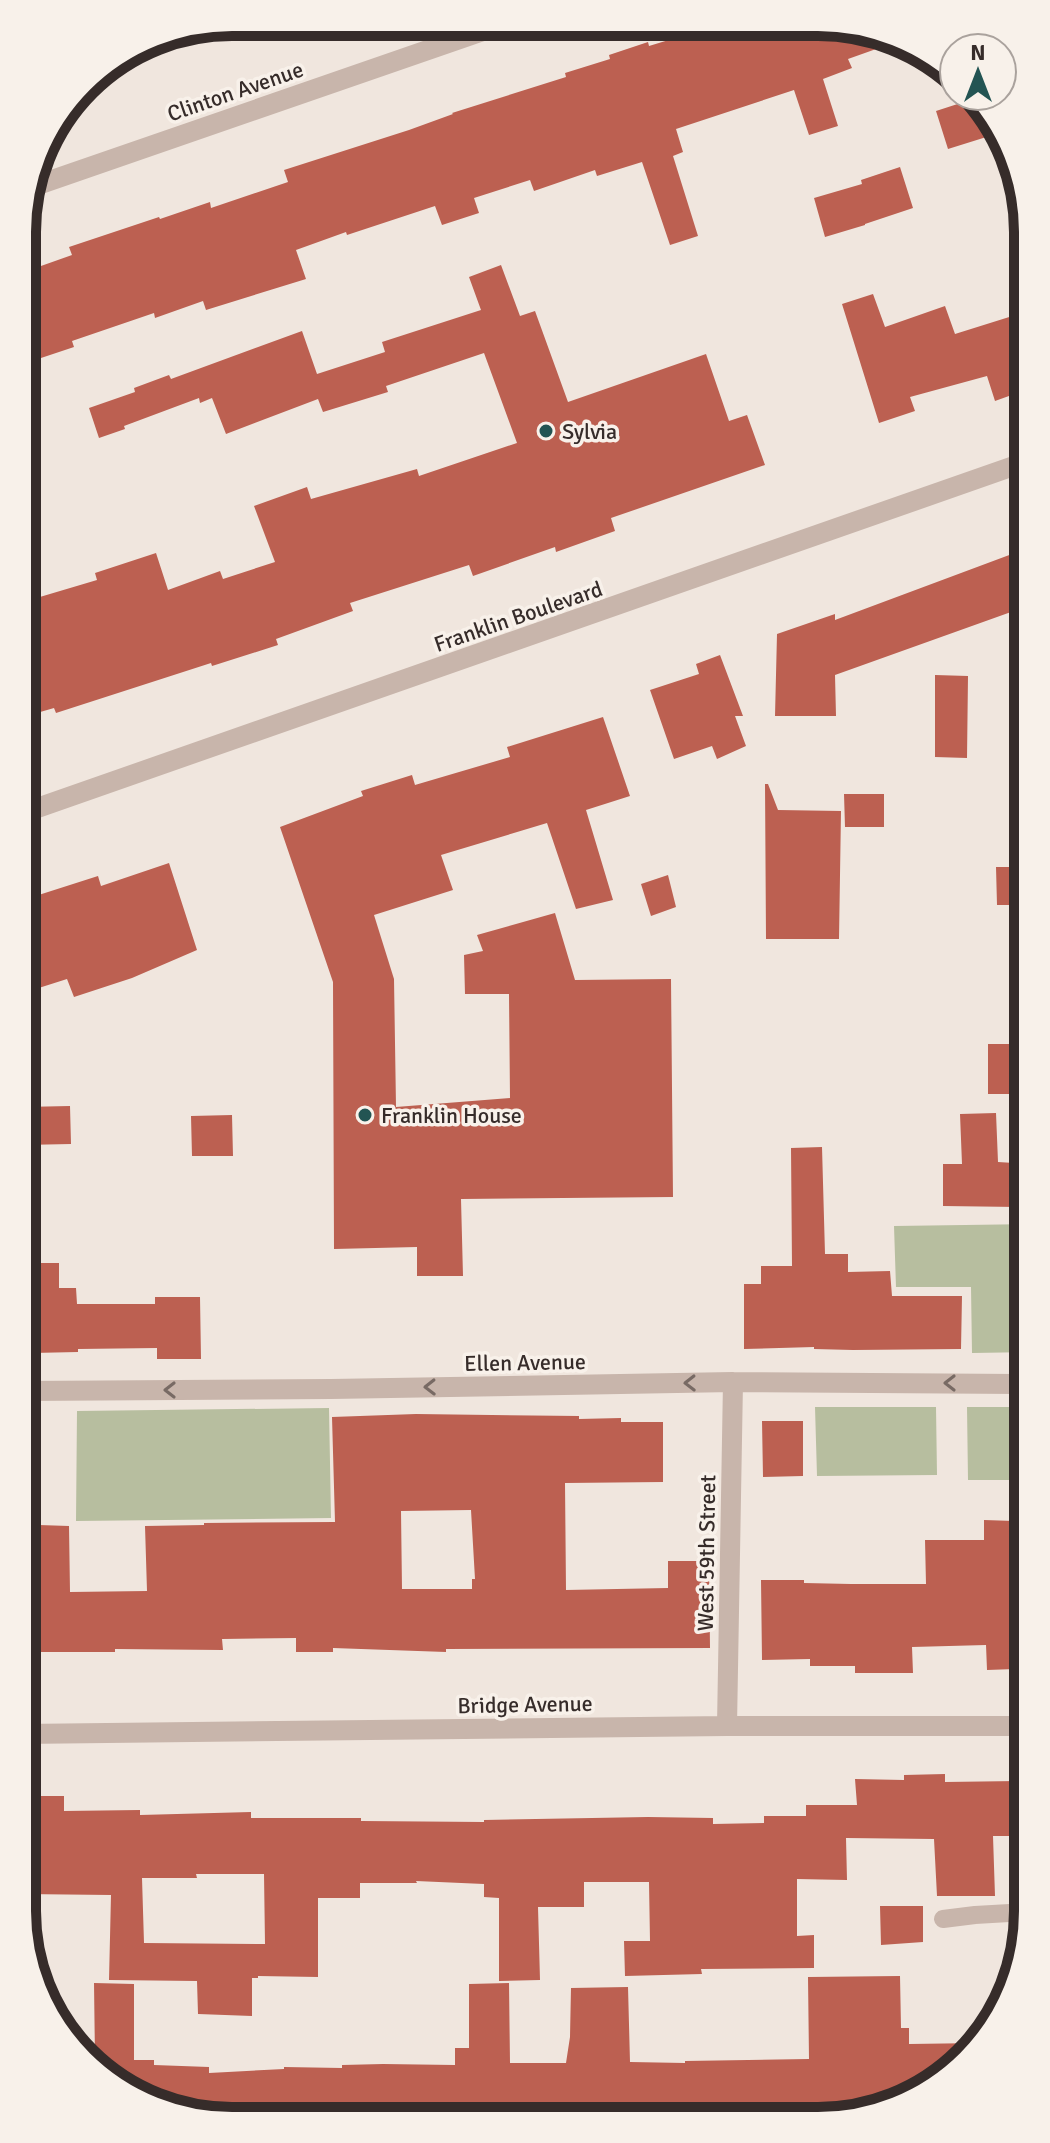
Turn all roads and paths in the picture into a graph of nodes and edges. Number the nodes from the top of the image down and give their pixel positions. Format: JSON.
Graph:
{"nodes":[{"id":1,"x":468,"y":36,"type":"edge"},
{"id":2,"x":42,"y":183,"type":"edge"},
{"id":3,"x":1014,"y":466,"type":"edge"},
{"id":4,"x":36,"y":808,"type":"edge"},
{"id":5,"x":733,"y":1382,"type":"junction"},
{"id":6,"x":1014,"y":1384,"type":"edge"},
{"id":7,"x":36,"y":1391,"type":"edge"},
{"id":8,"x":727,"y":1726,"type":"junction"},
{"id":9,"x":1014,"y":1726,"type":"edge"},
{"id":10,"x":36,"y":1734,"type":"edge"},
{"id":11,"x":1014,"y":1913,"type":"edge"},
{"id":12,"x":943,"y":1919,"type":"dead end"}],
"edges":[{"from":1,"to":2,"type":"street","name":"Clinton Avenue"},
{"from":3,"to":4,"type":"street","name":"Franklin Boulevard"},
{"from":6,"to":5,"type":"street","name":"Ellen Avenue","one_way":true},
{"from":5,"to":7,"type":"street","name":"Ellen Avenue","one_way":true},
{"from":5,"to":8,"type":"street","name":"West 59th Street"},
{"from":8,"to":9,"type":"street","name":"Bridge Avenue"},
{"from":8,"to":10,"type":"street","name":"Bridge Avenue"},
{"from":11,"to":12,"type":"lane"}]}
